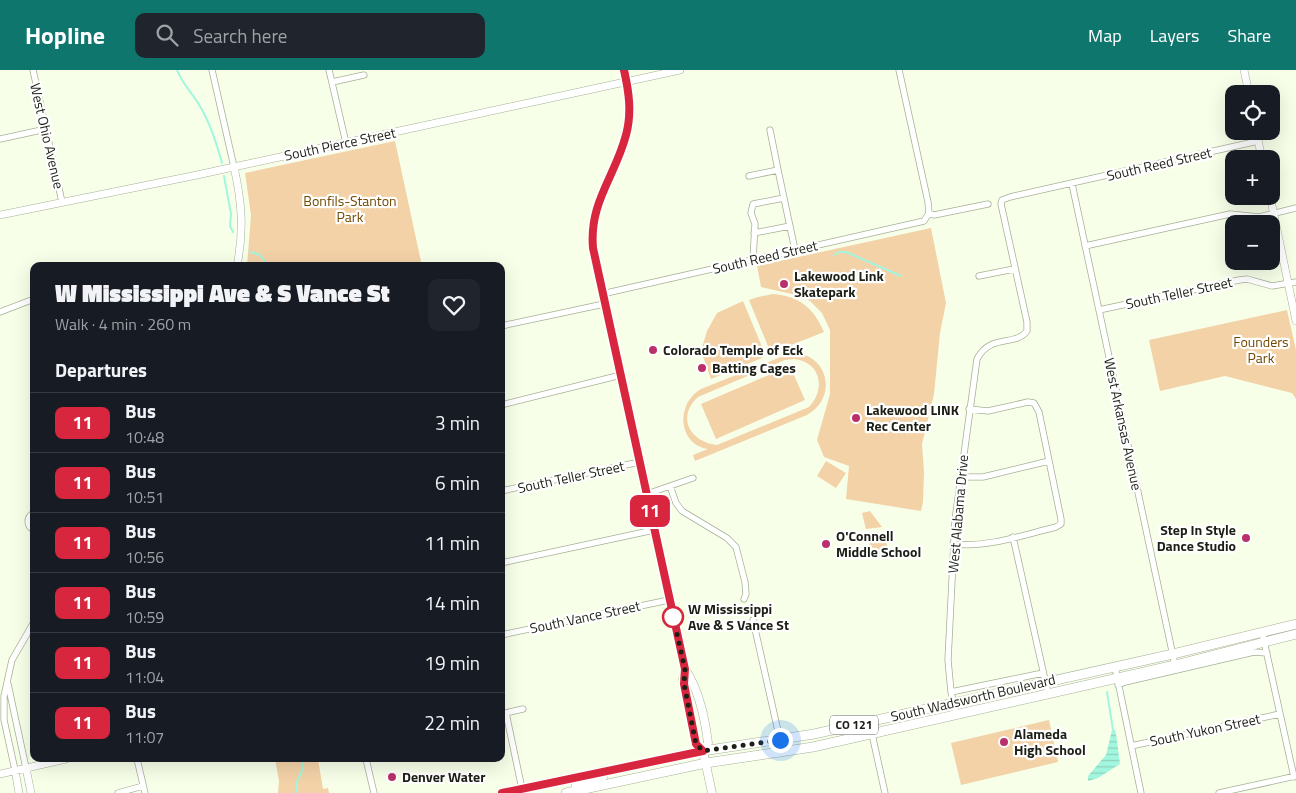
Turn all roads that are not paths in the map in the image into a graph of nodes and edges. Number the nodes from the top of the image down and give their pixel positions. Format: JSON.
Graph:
{"nodes":[{"id":1,"x":32,"y":70,"type":"edge"},
{"id":2,"x":212,"y":70,"type":"edge"},
{"id":3,"x":329,"y":70,"type":"edge"},
{"id":4,"x":624,"y":70,"type":"edge"},
{"id":5,"x":680,"y":70,"type":"edge"},
{"id":6,"x":899,"y":70,"type":"edge"},
{"id":7,"x":1244,"y":70,"type":"edge"},
{"id":8,"x":364,"y":75,"type":"dead end"},
{"id":9,"x":332,"y":82,"type":"junction"},
{"id":10,"x":626,"y":82,"type":"junction"},
{"id":11,"x":1247,"y":85,"type":"edge"},
{"id":12,"x":46,"y":129,"type":"junction"},
{"id":13,"x":770,"y":130,"type":"dead end"},
{"id":14,"x":0,"y":138,"type":"edge"},
{"id":15,"x":1258,"y":141,"type":"joint"},
{"id":16,"x":346,"y":143,"type":"junction"},
{"id":17,"x":1260,"y":150,"type":"edge"},
{"id":18,"x":234,"y":167,"type":"junction"},
{"id":19,"x":778,"y":170,"type":"junction"},
{"id":20,"x":749,"y":176,"type":"dead end"},
{"id":21,"x":1072,"y":184,"type":"junction"},
{"id":22,"x":784,"y":198,"type":"junction"},
{"id":23,"x":1002,"y":200,"type":"joint"},
{"id":24,"x":62,"y":202,"type":"junction"},
{"id":25,"x":988,"y":204,"type":"dead end"},
{"id":26,"x":1272,"y":205,"type":"edge"},
{"id":27,"x":1296,"y":208,"type":"edge"},
{"id":28,"x":1274,"y":214,"type":"junction"},
{"id":29,"x":928,"y":215,"type":"junction"},
{"id":30,"x":0,"y":216,"type":"edge"},
{"id":31,"x":790,"y":226,"type":"junction"},
{"id":32,"x":754,"y":233,"type":"junction"},
{"id":33,"x":1085,"y":246,"type":"junction"},
{"id":34,"x":795,"y":250,"type":"junction"},
{"id":35,"x":753,"y":260,"type":"junction"},
{"id":36,"x":237,"y":262,"type":"edge"},
{"id":37,"x":1014,"y":269,"type":"junction"},
{"id":38,"x":979,"y":276,"type":"dead end"},
{"id":39,"x":1296,"y":282,"type":"edge"},
{"id":40,"x":1288,"y":283,"type":"junction"},
{"id":41,"x":602,"y":294,"type":"junction"},
{"id":42,"x":30,"y":301,"type":"edge"},
{"id":43,"x":604,"y":304,"type":"junction"},
{"id":44,"x":1099,"y":310,"type":"junction"},
{"id":45,"x":0,"y":312,"type":"edge"},
{"id":46,"x":1296,"y":321,"type":"edge"},
{"id":47,"x":505,"y":325,"type":"edge"},
{"id":48,"x":620,"y":375,"type":"junction"},
{"id":49,"x":505,"y":404,"type":"edge"},
{"id":50,"x":969,"y":409,"type":"junction"},
{"id":51,"x":1049,"y":461,"type":"junction"},
{"id":52,"x":640,"y":462,"type":"junction"},
{"id":53,"x":960,"y":477,"type":"junction"},
{"id":54,"x":693,"y":478,"type":"dead end"},
{"id":55,"x":670,"y":486,"type":"junction"},
{"id":56,"x":505,"y":490,"type":"edge"},
{"id":57,"x":647,"y":494,"type":"junction"},
{"id":58,"x":30,"y":515,"type":"edge"},
{"id":59,"x":30,"y":528,"type":"edge"},
{"id":60,"x":654,"y":530,"type":"junction"},
{"id":61,"x":1013,"y":537,"type":"junction"},
{"id":62,"x":953,"y":544,"type":"junction"},
{"id":63,"x":505,"y":562,"type":"edge"},
{"id":64,"x":744,"y":599,"type":"dead end"},
{"id":65,"x":669,"y":600,"type":"junction"},
{"id":66,"x":754,"y":620,"type":"dead end"},
{"id":67,"x":1296,"y":624,"type":"edge"},
{"id":68,"x":30,"y":629,"type":"edge"},
{"id":69,"x":1262,"y":632,"type":"junction"},
{"id":70,"x":505,"y":634,"type":"edge"},
{"id":71,"x":1296,"y":634,"type":"edge"},
{"id":72,"x":1264,"y":642,"type":"junction"},
{"id":73,"x":1267,"y":653,"type":"junction"},
{"id":74,"x":1173,"y":654,"type":"junction"},
{"id":75,"x":1176,"y":664,"type":"junction"},
{"id":76,"x":1114,"y":667,"type":"junction"},
{"id":77,"x":685,"y":669,"type":"junction"},
{"id":78,"x":1044,"y":677,"type":"junction"},
{"id":79,"x":1118,"y":681,"type":"junction"},
{"id":80,"x":8,"y":682,"type":"junction"},
{"id":81,"x":951,"y":692,"type":"junction"},
{"id":82,"x":1048,"y":693,"type":"junction"},
{"id":83,"x":953,"y":703,"type":"junction"},
{"id":84,"x":523,"y":709,"type":"dead end"},
{"id":85,"x":505,"y":713,"type":"edge"},
{"id":86,"x":906,"y":713,"type":"junction"},
{"id":87,"x":956,"y":714,"type":"junction"},
{"id":88,"x":1280,"y":714,"type":"junction"},
{"id":89,"x":505,"y":721,"type":"edge"},
{"id":90,"x":872,"y":734,"type":"junction"},
{"id":91,"x":780,"y":740,"type":"junction"},
{"id":92,"x":1131,"y":746,"type":"junction"},
{"id":93,"x":703,"y":751,"type":"junction"},
{"id":94,"x":53,"y":762,"type":"edge"},
{"id":95,"x":138,"y":762,"type":"edge"},
{"id":96,"x":367,"y":762,"type":"edge"},
{"id":97,"x":706,"y":763,"type":"junction"},
{"id":98,"x":26,"y":768,"type":"junction"},
{"id":99,"x":14,"y":770,"type":"junction"},
{"id":100,"x":604,"y":771,"type":"junction"},
{"id":101,"x":0,"y":774,"type":"edge"},
{"id":102,"x":1295,"y":777,"type":"edge"},
{"id":103,"x":522,"y":789,"type":"junction"},
{"id":104,"x":144,"y":790,"type":"edge"},
{"id":105,"x":19,"y":793,"type":"edge"},
{"id":106,"x":31,"y":793,"type":"edge"},
{"id":107,"x":118,"y":793,"type":"edge"},
{"id":108,"x":374,"y":793,"type":"edge"},
{"id":109,"x":502,"y":793,"type":"edge"},
{"id":110,"x":560,"y":793,"type":"edge"},
{"id":111,"x":566,"y":793,"type":"edge"},
{"id":112,"x":712,"y":793,"type":"edge"},
{"id":113,"x":885,"y":793,"type":"edge"},
{"id":114,"x":1141,"y":793,"type":"edge"},
{"id":115,"x":1219,"y":793,"type":"edge"}],
"edges":[{"from":1,"to":12,"type":"street","name":"West Ohio Avenue"},
{"from":2,"to":18,"type":"street"},
{"from":3,"to":9,"type":"street"},
{"from":4,"to":10,"type":"main road"},
{"from":5,"to":10,"type":"street","name":"South Pierce Street"},
{"from":6,"to":29,"type":"street"},
{"from":7,"to":11,"type":"street"},
{"from":8,"to":9,"type":"street"},
{"from":9,"to":16,"type":"street"},
{"from":10,"to":16,"type":"street","name":"South Pierce Street"},
{"from":10,"to":41,"type":"main road"},
{"from":12,"to":14,"type":"street"},
{"from":12,"to":24,"type":"street","name":"West Ohio Avenue"},
{"from":13,"to":19,"type":"street"},
{"from":15,"to":17,"type":"street"},
{"from":15,"to":21,"type":"street","name":"South Reed Street"},
{"from":16,"to":18,"type":"street","name":"South Pierce Street"},
{"from":18,"to":24,"type":"street","name":"South Pierce Street"},
{"from":18,"to":36,"type":"street"},
{"from":19,"to":20,"type":"street"},
{"from":19,"to":22,"type":"street"},
{"from":21,"to":23,"type":"street","name":"South Reed Street"},
{"from":21,"to":33,"type":"street","name":"West Arkansas Avenue"},
{"from":22,"to":31,"type":"street"},
{"from":22,"to":32,"type":"street"},
{"from":23,"to":37,"type":"street","name":"West Alabama Drive"},
{"from":24,"to":30,"type":"street","name":"South Pierce Street"},
{"from":25,"to":29,"type":"street","name":"South Reed Street"},
{"from":26,"to":28,"type":"street"},
{"from":27,"to":28,"type":"street"},
{"from":28,"to":33,"type":"street"},
{"from":28,"to":40,"type":"street"},
{"from":29,"to":34,"type":"street","name":"South Reed Street"},
{"from":31,"to":32,"type":"street"},
{"from":31,"to":34,"type":"street"},
{"from":32,"to":35,"type":"street"},
{"from":33,"to":44,"type":"street","name":"West Arkansas Avenue"},
{"from":34,"to":35,"type":"street","name":"South Reed Street"},
{"from":35,"to":41,"type":"street","name":"South Reed Street"},
{"from":37,"to":38,"type":"street"},
{"from":37,"to":50,"type":"street","name":"West Alabama Drive"},
{"from":39,"to":40,"type":"street","name":"South Teller Street"},
{"from":40,"to":44,"type":"street","name":"South Teller Street"},
{"from":40,"to":46,"type":"street"},
{"from":41,"to":43,"type":"main road"},
{"from":42,"to":45,"type":"street"},
{"from":43,"to":47,"type":"street"},
{"from":43,"to":48,"type":"main road"},
{"from":44,"to":74,"type":"street","name":"West Arkansas Avenue"},
{"from":48,"to":49,"type":"street"},
{"from":48,"to":52,"type":"main road"},
{"from":50,"to":51,"type":"street"},
{"from":50,"to":53,"type":"street","name":"West Alabama Drive"},
{"from":51,"to":53,"type":"street"},
{"from":51,"to":61,"type":"street"},
{"from":52,"to":56,"type":"street","name":"South Teller Street"},
{"from":52,"to":57,"type":"main road"},
{"from":53,"to":62,"type":"street","name":"West Alabama Drive"},
{"from":54,"to":55,"type":"street"},
{"from":55,"to":57,"type":"street"},
{"from":55,"to":64,"type":"street"},
{"from":57,"to":60,"type":"main road"},
{"from":58,"to":59,"type":"street"},
{"from":60,"to":63,"type":"street"},
{"from":60,"to":65,"type":"main road"},
{"from":61,"to":62,"type":"street"},
{"from":61,"to":78,"type":"street"},
{"from":62,"to":81,"type":"street","name":"West Alabama Drive"},
{"from":65,"to":70,"type":"street","name":"South Vance Street"},
{"from":65,"to":77,"type":"main road"},
{"from":66,"to":91,"type":"street"},
{"from":67,"to":69,"type":"main road","name":"South Wadsworth Boulevard","number":"CO 121"},
{"from":68,"to":80,"type":"street"},
{"from":69,"to":72,"type":"street"},
{"from":69,"to":74,"type":"main road","name":"South Wadsworth Boulevard","number":"CO 121"},
{"from":71,"to":72,"type":"main road","name":"South Wadsworth Boulevard","number":"CO 121"},
{"from":72,"to":73,"type":"street"},
{"from":72,"to":75,"type":"main road","name":"South Wadsworth Boulevard","number":"CO 121"},
{"from":73,"to":79,"type":"street","name":"South Wadsworth Boulevard"},
{"from":73,"to":88,"type":"street"},
{"from":74,"to":75,"type":"street","name":"West Arkansas Avenue"},
{"from":74,"to":76,"type":"main road","name":"South Wadsworth Boulevard","number":"CO 121"},
{"from":75,"to":79,"type":"main road","name":"South Wadsworth Boulevard","number":"CO 121"},
{"from":76,"to":78,"type":"main road","name":"South Wadsworth Boulevard","number":"CO 121"},
{"from":76,"to":79,"type":"street"},
{"from":77,"to":93,"type":"main road"},
{"from":77,"to":93,"type":"main road"},
{"from":78,"to":81,"type":"street","name":"South Wadsworth Boulevard"},
{"from":78,"to":82,"type":"street"},
{"from":78,"to":83,"type":"main road","name":"South Wadsworth Boulevard","number":"CO 121"},
{"from":79,"to":82,"type":"main road","name":"South Wadsworth Boulevard","number":"CO 121"},
{"from":79,"to":92,"type":"street"},
{"from":80,"to":98,"type":"street"},
{"from":80,"to":99,"type":"street"},
{"from":81,"to":83,"type":"street","name":"West Alabama Drive"},
{"from":82,"to":87,"type":"main road","name":"South Wadsworth Boulevard","number":"CO 121"},
{"from":83,"to":86,"type":"main road","name":"South Wadsworth Boulevard","number":"CO 121"},
{"from":83,"to":87,"type":"street","name":"West Alabama Drive"},
{"from":84,"to":85,"type":"street"},
{"from":86,"to":90,"type":"main road"},
{"from":86,"to":91,"type":"main road","name":"South Wadsworth Boulevard","number":"CO 121"},
{"from":87,"to":90,"type":"main road","name":"South Wadsworth Boulevard","number":"CO 121"},
{"from":88,"to":92,"type":"street","name":"South Yukon Street"},
{"from":88,"to":102,"type":"street"},
{"from":89,"to":103,"type":"street"},
{"from":90,"to":97,"type":"main road","name":"South Wadsworth Boulevard","number":"CO 121"},
{"from":90,"to":113,"type":"street"},
{"from":91,"to":93,"type":"main road","name":"South Wadsworth Boulevard","number":"CO 121"},
{"from":92,"to":114,"type":"street"},
{"from":93,"to":97,"type":"main road"},
{"from":93,"to":100,"type":"main road","name":"South Wadsworth Boulevard","number":"CO 121"},
{"from":94,"to":98,"type":"street"},
{"from":95,"to":104,"type":"street"},
{"from":96,"to":108,"type":"street"},
{"from":97,"to":111,"type":"main road","name":"South Wadsworth Boulevard","number":"CO 121"},
{"from":97,"to":112,"type":"main road"},
{"from":98,"to":99,"type":"street"},
{"from":98,"to":106,"type":"street"},
{"from":99,"to":101,"type":"street"},
{"from":99,"to":105,"type":"street"},
{"from":100,"to":103,"type":"main road","name":"South Wadsworth Boulevard","number":"CO 121"},
{"from":100,"to":110,"type":"main road"},
{"from":102,"to":115,"type":"street"},
{"from":103,"to":109,"type":"main road","name":"South Wadsworth Boulevard","number":"CO 121"},
{"from":104,"to":107,"type":"street"}]}
